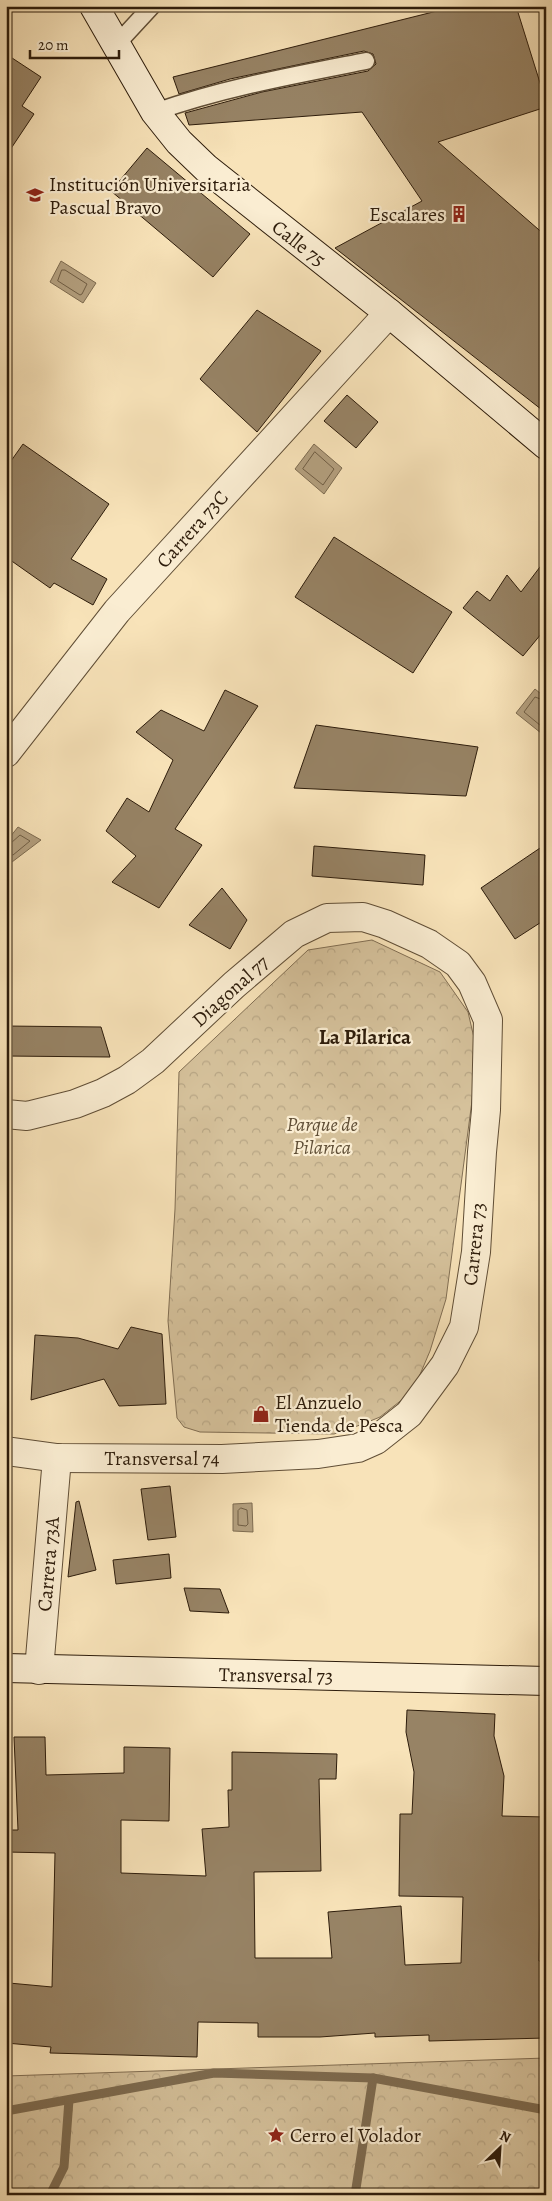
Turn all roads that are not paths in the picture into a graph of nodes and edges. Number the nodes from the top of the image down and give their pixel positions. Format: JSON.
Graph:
{"nodes":[{"id":1,"x":94,"y":6,"type":"edge"},
{"id":2,"x":152,"y":6,"type":"edge"},
{"id":3,"x":115,"y":46,"type":"junction"},
{"id":4,"x":366,"y":61,"type":"dead end"},
{"id":5,"x":155,"y":112,"type":"junction"},
{"id":6,"x":389,"y":313,"type":"junction"},
{"id":7,"x":546,"y":445,"type":"edge"},
{"id":8,"x":6,"y":753,"type":"edge"},
{"id":9,"x":458,"y":964,"type":"joint"},
{"id":10,"x":6,"y":1114,"type":"edge"},
{"id":11,"x":6,"y":1451,"type":"edge"},
{"id":12,"x":318,"y":1454,"type":"joint"},
{"id":13,"x":57,"y":1458,"type":"junction"},
{"id":14,"x":6,"y":1668,"type":"edge"},
{"id":15,"x":39,"y":1670,"type":"junction"},
{"id":16,"x":546,"y":1681,"type":"edge"}],
"edges":[{"from":1,"to":3,"type":"street","name":"Calle 75"},
{"from":2,"to":3,"type":"lane"},
{"from":3,"to":5,"type":"street","name":"Calle 75"},
{"from":4,"to":5,"type":"lane"},
{"from":5,"to":6,"type":"street","name":"Calle 75"},
{"from":6,"to":7,"type":"street","name":"Calle 75"},
{"from":6,"to":8,"type":"street","name":"Carrera 73C"},
{"from":9,"to":10,"type":"street","name":"Diagonal 77"},
{"from":9,"to":12,"type":"street","name":"Carrera 73"},
{"from":11,"to":13,"type":"street","name":"Transversal 74"},
{"from":12,"to":13,"type":"street","name":"Transversal 74"},
{"from":13,"to":15,"type":"street","name":"Carrera 73A"},
{"from":14,"to":15,"type":"street","name":"Transversal 73"},
{"from":15,"to":16,"type":"street","name":"Transversal 73"}]}
